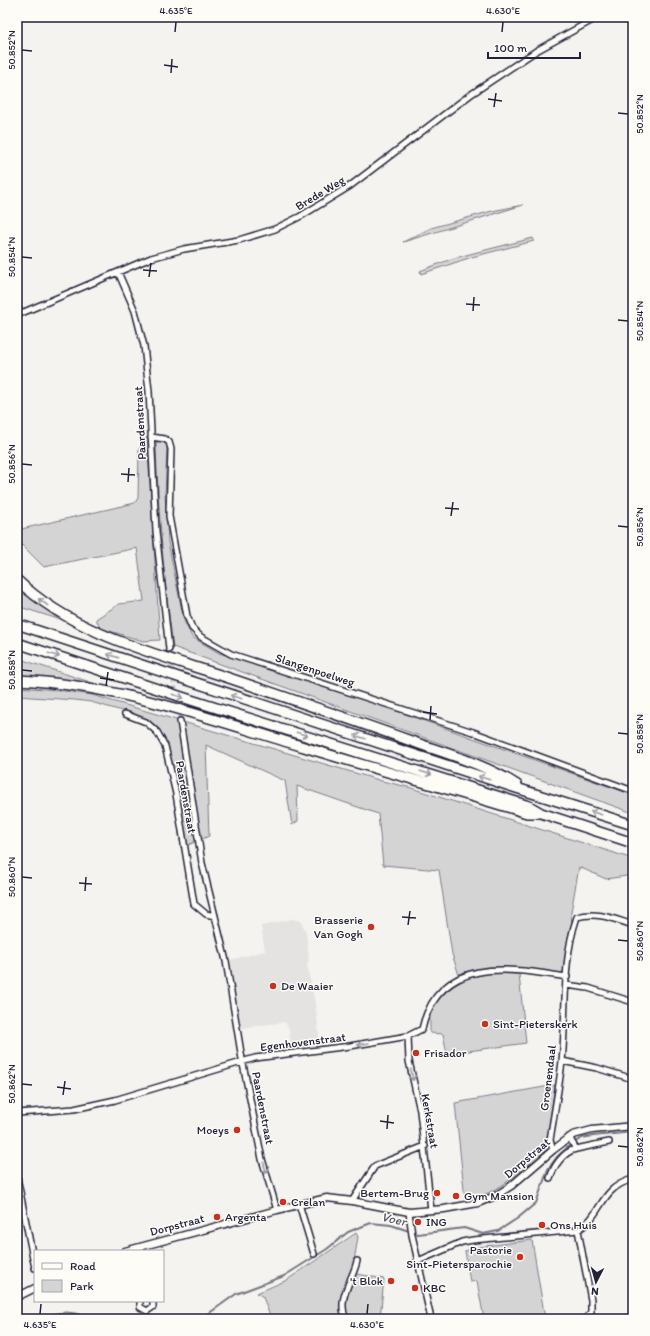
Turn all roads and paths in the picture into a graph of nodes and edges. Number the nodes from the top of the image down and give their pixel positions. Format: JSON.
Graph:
{"nodes":[{"id":1,"x":598,"y":17,"type":"edge"},
{"id":2,"x":118,"y":272,"type":"junction"},
{"id":3,"x":17,"y":315,"type":"edge"},
{"id":4,"x":151,"y":437,"type":"junction"},
{"id":5,"x":17,"y":580,"type":"edge"},
{"id":6,"x":17,"y":624,"type":"edge"},
{"id":7,"x":17,"y":643,"type":"edge"},
{"id":8,"x":169,"y":648,"type":"tunnel mouth"},
{"id":9,"x":17,"y":680,"type":"edge"},
{"id":10,"x":125,"y":714,"type":"dead end"},
{"id":11,"x":180,"y":721,"type":"tunnel mouth"},
{"id":12,"x":521,"y":788,"type":"junction"},
{"id":13,"x":633,"y":792,"type":"edge"},
{"id":14,"x":541,"y":813,"type":"junction"},
{"id":15,"x":633,"y":825,"type":"edge"},
{"id":16,"x":633,"y":843,"type":"edge"},
{"id":17,"x":215,"y":916,"type":"junction"},
{"id":18,"x":633,"y":925,"type":"edge"},
{"id":19,"x":567,"y":977,"type":"junction"},
{"id":20,"x":566,"y":985,"type":"junction"},
{"id":21,"x":633,"y":1002,"type":"edge"},
{"id":22,"x":408,"y":1036,"type":"junction"},
{"id":23,"x":242,"y":1061,"type":"junction"},
{"id":24,"x":562,"y":1061,"type":"junction"},
{"id":25,"x":633,"y":1079,"type":"edge"},
{"id":26,"x":17,"y":1113,"type":"edge"},
{"id":27,"x":633,"y":1126,"type":"edge"},
{"id":28,"x":608,"y":1142,"type":"dead end"},
{"id":29,"x":573,"y":1143,"type":"junction"},
{"id":30,"x":425,"y":1146,"type":"junction"},
{"id":31,"x":553,"y":1150,"type":"junction"},
{"id":32,"x":17,"y":1177,"type":"edge"},
{"id":33,"x":550,"y":1178,"type":"dead end"},
{"id":34,"x":633,"y":1178,"type":"edge"},
{"id":35,"x":352,"y":1200,"type":"junction"},
{"id":36,"x":299,"y":1204,"type":"junction"},
{"id":37,"x":277,"y":1210,"type":"junction"},
{"id":38,"x":431,"y":1210,"type":"junction"},
{"id":39,"x":410,"y":1212,"type":"junction"},
{"id":40,"x":578,"y":1230,"type":"junction"},
{"id":41,"x":129,"y":1250,"type":"edge"},
{"id":42,"x":314,"y":1254,"type":"dead end"},
{"id":43,"x":357,"y":1262,"type":"dead end"},
{"id":44,"x":418,"y":1262,"type":"junction"},
{"id":45,"x":34,"y":1263,"type":"edge"},
{"id":46,"x":34,"y":1288,"type":"edge"},
{"id":47,"x":17,"y":1297,"type":"edge"},
{"id":48,"x":140,"y":1302,"type":"edge"},
{"id":49,"x":153,"y":1302,"type":"edge"},
{"id":50,"x":346,"y":1319,"type":"edge"},
{"id":51,"x":430,"y":1319,"type":"edge"},
{"id":52,"x":585,"y":1319,"type":"edge"}],
"edges":[{"from":1,"to":2,"type":"street","name":"Brede Weg"},
{"from":2,"to":3,"type":"street","name":"Brede Weg"},
{"from":2,"to":4,"type":"street","name":"Paardenstraat"},
{"from":4,"to":8,"type":"street","name":"Paardenstraat"},
{"from":4,"to":13,"type":"street","name":"Slangenpoelweg"},
{"from":12,"to":5,"type":"highway","one_way":true},
{"from":12,"to":6,"type":"highway","one_way":true},
{"from":7,"to":14,"type":"highway","one_way":true},
{"from":9,"to":14,"type":"highway"},
{"from":10,"to":17,"type":"street","name":"Paardenstraat"},
{"from":11,"to":17,"type":"street","name":"Paardenstraat"},
{"from":15,"to":12,"type":"highway","one_way":true},
{"from":14,"to":16,"type":"highway"},
{"from":17,"to":23,"type":"street","name":"Paardenstraat"},
{"from":18,"to":19,"type":"street","name":"Groenendaal"},
{"from":19,"to":20,"type":"street","name":"Groenendaal"},
{"from":19,"to":22,"type":"street","name":"Egenhovenstraat"},
{"from":20,"to":21,"type":"street"},
{"from":20,"to":24,"type":"street","name":"Groenendaal"},
{"from":22,"to":23,"type":"street","name":"Egenhovenstraat","one_way":true},
{"from":22,"to":30,"type":"street","name":"Kerkstraat","one_way":true},
{"from":23,"to":26,"type":"street","name":"Egenhovenstraat"},
{"from":23,"to":37,"type":"street","name":"Paardenstraat","one_way":true},
{"from":24,"to":25,"type":"street"},
{"from":24,"to":31,"type":"street","name":"Groenendaal"},
{"from":27,"to":29,"type":"street","name":"Dorpstraat"},
{"from":28,"to":29,"type":"street","name":"Dorpstraat"},
{"from":29,"to":31,"type":"street","name":"Dorpstraat"},
{"from":29,"to":33,"type":"street","name":"Dorpstraat"},
{"from":30,"to":35,"type":"street"},
{"from":30,"to":38,"type":"street","name":"Kerkstraat"},
{"from":31,"to":38,"type":"street","name":"Dorpstraat"},
{"from":32,"to":45,"type":"street"},
{"from":34,"to":40,"type":"street"},
{"from":35,"to":36,"type":"street","name":"Dorpstraat"},
{"from":35,"to":39,"type":"street","name":"Dorpstraat"},
{"from":36,"to":37,"type":"street","name":"Dorpstraat"},
{"from":36,"to":42,"type":"street"},
{"from":37,"to":41,"type":"street","name":"Dorpstraat"},
{"from":38,"to":39,"type":"street","name":"Dorpstraat"},
{"from":39,"to":44,"type":"street"},
{"from":40,"to":44,"type":"street"},
{"from":40,"to":52,"type":"street"},
{"from":43,"to":50,"type":"street"},
{"from":44,"to":51,"type":"street"},
{"from":46,"to":47,"type":"street"},
{"from":48,"to":49,"type":"street"}]}
